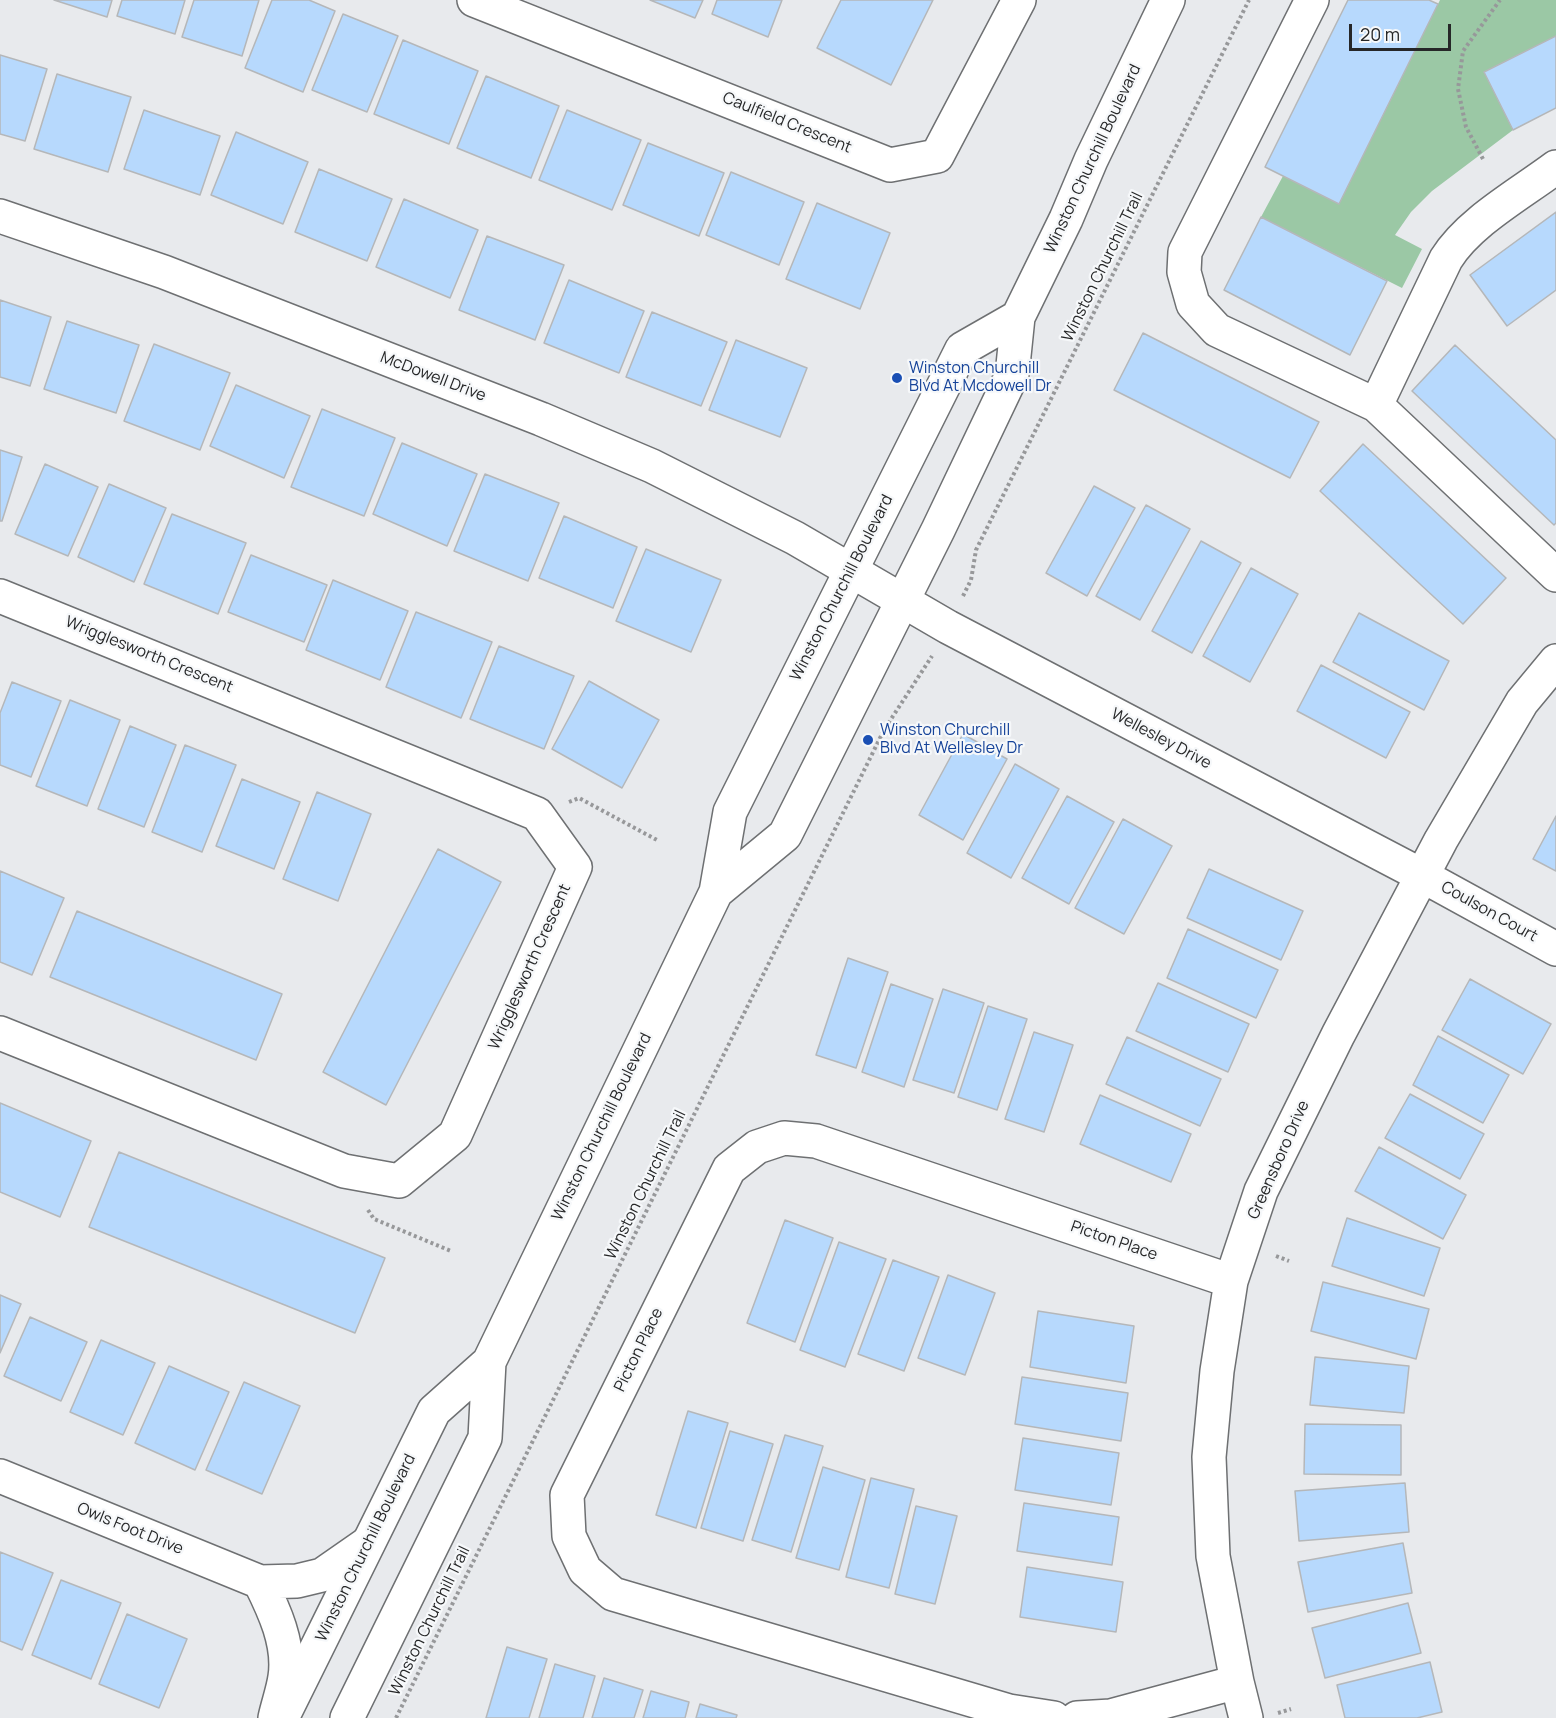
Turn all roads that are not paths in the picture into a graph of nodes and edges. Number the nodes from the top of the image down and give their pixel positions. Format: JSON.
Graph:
{"nodes":[{"id":1,"x":474,"y":0,"type":"edge"},
{"id":2,"x":1019,"y":0,"type":"edge"},
{"id":3,"x":1168,"y":0,"type":"edge"},
{"id":4,"x":1312,"y":0,"type":"edge"},
{"id":5,"x":1556,"y":167,"type":"edge"},
{"id":6,"x":0,"y":216,"type":"edge"},
{"id":7,"x":1018,"y":317,"type":"junction"},
{"id":8,"x":1376,"y":405,"type":"junction"},
{"id":9,"x":851,"y":571,"type":"junction"},
{"id":10,"x":1556,"y":575,"type":"edge"},
{"id":11,"x":0,"y":596,"type":"edge"},
{"id":12,"x":902,"y":600,"type":"junction"},
{"id":13,"x":1556,"y":661,"type":"edge"},
{"id":14,"x":1421,"y":875,"type":"junction"},
{"id":15,"x":716,"y":892,"type":"junction"},
{"id":16,"x":1556,"y":949,"type":"edge"},
{"id":17,"x":0,"y":1033,"type":"edge"},
{"id":18,"x":1231,"y":1281,"type":"junction"},
{"id":19,"x":489,"y":1362,"type":"junction"},
{"id":20,"x":0,"y":1476,"type":"edge"},
{"id":21,"x":368,"y":1543,"type":"junction"},
{"id":22,"x":260,"y":1582,"type":"junction"},
{"id":23,"x":1237,"y":1682,"type":"junction"},
{"id":24,"x":275,"y":1718,"type":"edge"},
{"id":25,"x":282,"y":1718,"type":"edge"},
{"id":26,"x":346,"y":1718,"type":"edge"},
{"id":27,"x":1054,"y":1718,"type":"edge"},
{"id":28,"x":1077,"y":1718,"type":"edge"},
{"id":29,"x":1246,"y":1718,"type":"edge"}],
"edges":[{"from":1,"to":2,"type":"street","name":"Caulfield Crescent"},
{"from":3,"to":7,"type":"street","name":"Winston Churchill Boulevard"},
{"from":4,"to":8,"type":"street"},
{"from":5,"to":8,"type":"street"},
{"from":6,"to":9,"type":"street","name":"McDowell Drive"},
{"from":7,"to":9,"type":"street","name":"Winston Churchill Boulevard"},
{"from":7,"to":12,"type":"street","name":"Winston Churchill Boulevard"},
{"from":8,"to":10,"type":"street"},
{"from":9,"to":12,"type":"street","name":"McDowell Drive"},
{"from":9,"to":15,"type":"street","name":"Winston Churchill Boulevard"},
{"from":11,"to":17,"type":"street","name":"Wrigglesworth Crescent"},
{"from":12,"to":14,"type":"street","name":"Wellesley Drive"},
{"from":12,"to":15,"type":"street","name":"Winston Churchill Boulevard"},
{"from":13,"to":14,"type":"street","name":"Greensboro Drive"},
{"from":14,"to":16,"type":"street","name":"Coulson Court"},
{"from":14,"to":18,"type":"street","name":"Greensboro Drive"},
{"from":15,"to":19,"type":"street","name":"Winston Churchill Boulevard"},
{"from":18,"to":23,"type":"street","name":"Greensboro Drive"},
{"from":18,"to":27,"type":"street","name":"Picton Place"},
{"from":19,"to":21,"type":"street","name":"Winston Churchill Boulevard"},
{"from":19,"to":26,"type":"street","name":"Winston Churchill Boulevard"},
{"from":20,"to":22,"type":"street","name":"Owls Foot Drive"},
{"from":21,"to":22,"type":"street","name":"Owls Foot Drive"},
{"from":21,"to":25,"type":"street","name":"Winston Churchill Boulevard"},
{"from":22,"to":24,"type":"street"},
{"from":23,"to":28,"type":"street"},
{"from":23,"to":29,"type":"street","name":"Greensboro Drive"}]}
